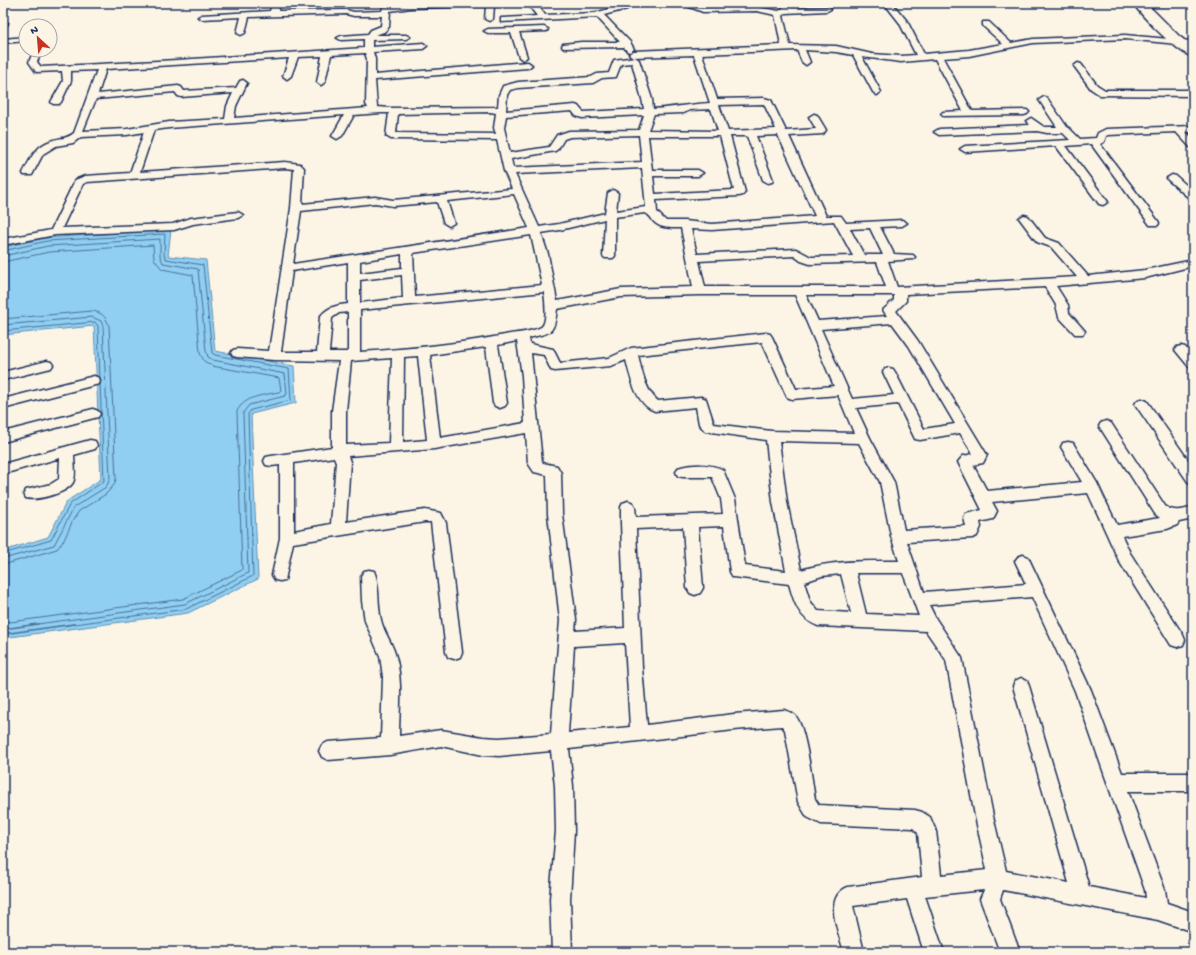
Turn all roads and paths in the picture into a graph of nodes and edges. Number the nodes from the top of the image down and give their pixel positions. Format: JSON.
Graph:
{"nodes":[{"id":1,"x":276,"y":3,"type":"edge"},
{"id":2,"x":340,"y":3,"type":"edge"},
{"id":3,"x":508,"y":3,"type":"edge"},
{"id":4,"x":529,"y":3,"type":"edge"},
{"id":5,"x":622,"y":3,"type":"edge"},
{"id":6,"x":683,"y":3,"type":"edge"},
{"id":7,"x":792,"y":3,"type":"edge"},
{"id":8,"x":888,"y":3,"type":"edge"},
{"id":9,"x":1145,"y":3,"type":"edge"},
{"id":10,"x":1190,"y":3,"type":"edge"},
{"id":11,"x":490,"y":4,"type":"edge"},
{"id":12,"x":411,"y":5,"type":"edge"},
{"id":13,"x":827,"y":9,"type":"dead end"},
{"id":14,"x":387,"y":11,"type":"junction"},
{"id":15,"x":276,"y":13,"type":"junction"},
{"id":16,"x":782,"y":13,"type":"junction"},
{"id":17,"x":246,"y":15,"type":"junction"},
{"id":18,"x":596,"y":15,"type":"junction"},
{"id":19,"x":202,"y":17,"type":"dead end"},
{"id":20,"x":542,"y":18,"type":"junction"},
{"id":21,"x":489,"y":19,"type":"dead end"},
{"id":22,"x":518,"y":19,"type":"junction"},
{"id":23,"x":504,"y":20,"type":"dead end"},
{"id":24,"x":986,"y":24,"type":"dead end"},
{"id":25,"x":517,"y":30,"type":"junction"},
{"id":26,"x":488,"y":32,"type":"dead end"},
{"id":27,"x":241,"y":34,"type":"dead end"},
{"id":28,"x":369,"y":37,"type":"junction"},
{"id":29,"x":406,"y":37,"type":"dead end"},
{"id":30,"x":341,"y":38,"type":"dead end"},
{"id":31,"x":18,"y":39,"type":"edge"},
{"id":32,"x":3,"y":40,"type":"edge"},
{"id":33,"x":627,"y":44,"type":"junction"},
{"id":34,"x":1185,"y":44,"type":"edge"},
{"id":35,"x":1009,"y":45,"type":"junction"},
{"id":36,"x":566,"y":46,"type":"dead end"},
{"id":37,"x":786,"y":47,"type":"junction"},
{"id":38,"x":800,"y":48,"type":"junction"},
{"id":39,"x":422,"y":49,"type":"dead end"},
{"id":40,"x":327,"y":52,"type":"junction"},
{"id":41,"x":369,"y":52,"type":"junction"},
{"id":42,"x":697,"y":52,"type":"junction"},
{"id":43,"x":855,"y":52,"type":"junction"},
{"id":44,"x":294,"y":55,"type":"junction"},
{"id":45,"x":938,"y":56,"type":"junction"},
{"id":46,"x":522,"y":57,"type":"dead end"},
{"id":47,"x":634,"y":57,"type":"junction"},
{"id":48,"x":35,"y":58,"type":"edge"},
{"id":49,"x":922,"y":58,"type":"junction"},
{"id":50,"x":806,"y":62,"type":"dead end"},
{"id":51,"x":528,"y":65,"type":"dead end"},
{"id":52,"x":102,"y":66,"type":"junction"},
{"id":53,"x":1078,"y":66,"type":"dead end"},
{"id":54,"x":68,"y":68,"type":"junction"},
{"id":55,"x":287,"y":76,"type":"dead end"},
{"id":56,"x":372,"y":78,"type":"junction"},
{"id":57,"x":321,"y":82,"type":"dead end"},
{"id":58,"x":877,"y":92,"type":"dead end"},
{"id":59,"x":1193,"y":93,"type":"edge"},
{"id":60,"x":92,"y":97,"type":"junction"},
{"id":61,"x":1044,"y":100,"type":"dead end"},
{"id":62,"x":56,"y":102,"type":"dead end"},
{"id":63,"x":715,"y":104,"type":"junction"},
{"id":64,"x":381,"y":110,"type":"junction"},
{"id":65,"x":394,"y":111,"type":"junction"},
{"id":66,"x":648,"y":111,"type":"junction"},
{"id":67,"x":501,"y":112,"type":"junction"},
{"id":68,"x":350,"y":113,"type":"junction"},
{"id":69,"x":969,"y":113,"type":"junction"},
{"id":70,"x":946,"y":114,"type":"dead end"},
{"id":71,"x":814,"y":117,"type":"dead end"},
{"id":72,"x":230,"y":121,"type":"junction"},
{"id":73,"x":150,"y":128,"type":"junction"},
{"id":74,"x":1036,"y":128,"type":"junction"},
{"id":75,"x":1178,"y":129,"type":"junction"},
{"id":76,"x":1193,"y":129,"type":"edge"},
{"id":77,"x":1063,"y":130,"type":"junction"},
{"id":78,"x":643,"y":131,"type":"junction"},
{"id":79,"x":939,"y":132,"type":"dead end"},
{"id":80,"x":724,"y":133,"type":"junction"},
{"id":81,"x":782,"y":133,"type":"junction"},
{"id":82,"x":79,"y":134,"type":"junction"},
{"id":83,"x":751,"y":134,"type":"junction"},
{"id":84,"x":337,"y":136,"type":"dead end"},
{"id":85,"x":501,"y":137,"type":"junction"},
{"id":86,"x":1077,"y":142,"type":"junction"},
{"id":87,"x":1094,"y":142,"type":"junction"},
{"id":88,"x":1059,"y":143,"type":"junction"},
{"id":89,"x":1193,"y":144,"type":"edge"},
{"id":90,"x":965,"y":149,"type":"dead end"},
{"id":91,"x":506,"y":157,"type":"junction"},
{"id":92,"x":647,"y":169,"type":"junction"},
{"id":93,"x":509,"y":171,"type":"junction"},
{"id":94,"x":698,"y":172,"type":"dead end"},
{"id":95,"x":28,"y":173,"type":"dead end"},
{"id":96,"x":134,"y":176,"type":"junction"},
{"id":97,"x":1172,"y":178,"type":"dead end"},
{"id":98,"x":768,"y":180,"type":"dead end"},
{"id":99,"x":518,"y":190,"type":"junction"},
{"id":100,"x":613,"y":193,"type":"dead end"},
{"id":101,"x":1193,"y":196,"type":"edge"},
{"id":102,"x":651,"y":197,"type":"junction"},
{"id":103,"x":441,"y":198,"type":"junction"},
{"id":104,"x":1103,"y":202,"type":"dead end"},
{"id":105,"x":296,"y":208,"type":"junction"},
{"id":106,"x":652,"y":212,"type":"junction"},
{"id":107,"x":238,"y":215,"type":"dead end"},
{"id":108,"x":610,"y":216,"type":"junction"},
{"id":109,"x":1024,"y":218,"type":"dead end"},
{"id":110,"x":822,"y":219,"type":"junction"},
{"id":111,"x":449,"y":223,"type":"dead end"},
{"id":112,"x":902,"y":223,"type":"dead end"},
{"id":113,"x":1154,"y":223,"type":"dead end"},
{"id":114,"x":685,"y":224,"type":"junction"},
{"id":115,"x":872,"y":224,"type":"junction"},
{"id":116,"x":843,"y":226,"type":"junction"},
{"id":117,"x":535,"y":230,"type":"junction"},
{"id":118,"x":55,"y":232,"type":"junction"},
{"id":119,"x":3,"y":242,"type":"edge"},
{"id":120,"x":407,"y":249,"type":"junction"},
{"id":121,"x":609,"y":256,"type":"dead end"},
{"id":122,"x":354,"y":257,"type":"junction"},
{"id":123,"x":693,"y":258,"type":"junction"},
{"id":124,"x":886,"y":258,"type":"junction"},
{"id":125,"x":909,"y":258,"type":"dead end"},
{"id":126,"x":860,"y":259,"type":"junction"},
{"id":127,"x":1193,"y":263,"type":"edge"},
{"id":128,"x":288,"y":268,"type":"junction"},
{"id":129,"x":408,"y":272,"type":"junction"},
{"id":130,"x":354,"y":277,"type":"junction"},
{"id":131,"x":1086,"y":280,"type":"junction"},
{"id":132,"x":1048,"y":284,"type":"junction"},
{"id":133,"x":548,"y":288,"type":"junction"},
{"id":134,"x":700,"y":291,"type":"junction"},
{"id":135,"x":799,"y":291,"type":"junction"},
{"id":136,"x":897,"y":291,"type":"junction"},
{"id":137,"x":409,"y":302,"type":"junction"},
{"id":138,"x":552,"y":306,"type":"junction"},
{"id":139,"x":354,"y":307,"type":"junction"},
{"id":140,"x":894,"y":319,"type":"junction"},
{"id":141,"x":814,"y":325,"type":"junction"},
{"id":142,"x":545,"y":330,"type":"junction"},
{"id":143,"x":1079,"y":331,"type":"dead end"},
{"id":144,"x":523,"y":341,"type":"junction"},
{"id":145,"x":491,"y":342,"type":"junction"},
{"id":146,"x":1181,"y":350,"type":"dead end"},
{"id":147,"x":424,"y":352,"type":"junction"},
{"id":148,"x":549,"y":352,"type":"junction"},
{"id":149,"x":631,"y":352,"type":"junction"},
{"id":150,"x":237,"y":353,"type":"dead end"},
{"id":151,"x":398,"y":353,"type":"junction"},
{"id":152,"x":274,"y":356,"type":"junction"},
{"id":153,"x":323,"y":356,"type":"junction"},
{"id":154,"x":349,"y":356,"type":"junction"},
{"id":155,"x":1193,"y":364,"type":"edge"},
{"id":156,"x":47,"y":365,"type":"dead end"},
{"id":157,"x":889,"y":372,"type":"dead end"},
{"id":158,"x":3,"y":376,"type":"edge"},
{"id":159,"x":94,"y":381,"type":"dead end"},
{"id":160,"x":844,"y":397,"type":"junction"},
{"id":161,"x":901,"y":399,"type":"junction"},
{"id":162,"x":500,"y":403,"type":"dead end"},
{"id":163,"x":3,"y":404,"type":"edge"},
{"id":164,"x":1142,"y":404,"type":"dead end"},
{"id":165,"x":93,"y":414,"type":"dead end"},
{"id":166,"x":1106,"y":426,"type":"dead end"},
{"id":167,"x":532,"y":427,"type":"junction"},
{"id":168,"x":964,"y":427,"type":"junction"},
{"id":169,"x":772,"y":436,"type":"junction"},
{"id":170,"x":3,"y":437,"type":"edge"},
{"id":171,"x":862,"y":438,"type":"junction"},
{"id":172,"x":434,"y":444,"type":"junction"},
{"id":173,"x":90,"y":445,"type":"dead end"},
{"id":174,"x":1068,"y":447,"type":"dead end"},
{"id":175,"x":396,"y":448,"type":"junction"},
{"id":176,"x":67,"y":451,"type":"junction"},
{"id":177,"x":339,"y":451,"type":"junction"},
{"id":178,"x":287,"y":459,"type":"junction"},
{"id":179,"x":271,"y":461,"type":"dead end"},
{"id":180,"x":3,"y":469,"type":"edge"},
{"id":181,"x":683,"y":472,"type":"dead end"},
{"id":182,"x":1193,"y":478,"type":"edge"},
{"id":183,"x":1092,"y":487,"type":"junction"},
{"id":184,"x":31,"y":494,"type":"dead end"},
{"id":185,"x":983,"y":497,"type":"junction"},
{"id":186,"x":1193,"y":514,"type":"edge"},
{"id":187,"x":1174,"y":518,"type":"junction"},
{"id":188,"x":731,"y":520,"type":"junction"},
{"id":189,"x":690,"y":521,"type":"junction"},
{"id":190,"x":338,"y":529,"type":"junction"},
{"id":191,"x":1113,"y":532,"type":"junction"},
{"id":192,"x":898,"y":536,"type":"junction"},
{"id":193,"x":287,"y":538,"type":"junction"},
{"id":194,"x":1023,"y":561,"type":"dead end"},
{"id":195,"x":847,"y":567,"type":"junction"},
{"id":196,"x":908,"y":567,"type":"junction"},
{"id":197,"x":280,"y":575,"type":"dead end"},
{"id":198,"x":369,"y":576,"type":"dead end"},
{"id":199,"x":794,"y":578,"type":"junction"},
{"id":200,"x":695,"y":588,"type":"dead end"},
{"id":201,"x":1036,"y":590,"type":"junction"},
{"id":202,"x":919,"y":599,"type":"junction"},
{"id":203,"x":860,"y":620,"type":"junction"},
{"id":204,"x":930,"y":624,"type":"junction"},
{"id":205,"x":632,"y":635,"type":"junction"},
{"id":206,"x":566,"y":639,"type":"junction"},
{"id":207,"x":1177,"y":640,"type":"dead end"},
{"id":208,"x":454,"y":652,"type":"dead end"},
{"id":209,"x":1021,"y":686,"type":"dead end"},
{"id":210,"x":639,"y":734,"type":"junction"},
{"id":211,"x":559,"y":742,"type":"junction"},
{"id":212,"x":390,"y":746,"type":"junction"},
{"id":213,"x":328,"y":751,"type":"dead end"},
{"id":214,"x":1116,"y":782,"type":"junction"},
{"id":215,"x":1193,"y":782,"type":"edge"},
{"id":216,"x":998,"y":879,"type":"junction"},
{"id":217,"x":933,"y":885,"type":"junction"},
{"id":218,"x":913,"y":888,"type":"junction"},
{"id":219,"x":1082,"y":895,"type":"junction"},
{"id":220,"x":1158,"y":910,"type":"junction"},
{"id":221,"x":1193,"y":922,"type":"edge"},
{"id":222,"x":562,"y":952,"type":"edge"},
{"id":223,"x":854,"y":952,"type":"edge"},
{"id":224,"x":934,"y":952,"type":"edge"},
{"id":225,"x":1010,"y":952,"type":"edge"}],
"edges":[{"from":1,"to":15,"type":"street"},
{"from":2,"to":14,"type":"street"},
{"from":3,"to":11,"type":"street"},
{"from":4,"to":20,"type":"street"},
{"from":5,"to":18,"type":"street"},
{"from":6,"to":16,"type":"street"},
{"from":7,"to":16,"type":"street"},
{"from":8,"to":49,"type":"street"},
{"from":9,"to":10,"type":"street"},
{"from":9,"to":34,"type":"highway"},
{"from":11,"to":12,"type":"street"},
{"from":11,"to":21,"type":"street"},
{"from":12,"to":14,"type":"street"},
{"from":13,"to":16,"type":"street"},
{"from":14,"to":15,"type":"street"},
{"from":14,"to":28,"type":"street"},
{"from":15,"to":17,"type":"street"},
{"from":16,"to":37,"type":"street"},
{"from":17,"to":19,"type":"street"},
{"from":17,"to":27,"type":"street"},
{"from":18,"to":20,"type":"street"},
{"from":18,"to":33,"type":"street"},
{"from":20,"to":22,"type":"street"},
{"from":20,"to":25,"type":"street"},
{"from":22,"to":23,"type":"street"},
{"from":22,"to":25,"type":"street"},
{"from":24,"to":35,"type":"street"},
{"from":25,"to":26,"type":"street"},
{"from":25,"to":46,"type":"street"},
{"from":28,"to":29,"type":"street"},
{"from":28,"to":30,"type":"street"},
{"from":28,"to":41,"type":"street"},
{"from":31,"to":32,"type":"street"},
{"from":33,"to":36,"type":"street"},
{"from":33,"to":47,"type":"street"},
{"from":34,"to":35,"type":"street"},
{"from":35,"to":45,"type":"street"},
{"from":37,"to":38,"type":"street"},
{"from":37,"to":42,"type":"street"},
{"from":38,"to":43,"type":"street"},
{"from":38,"to":50,"type":"street"},
{"from":39,"to":41,"type":"street"},
{"from":40,"to":41,"type":"street"},
{"from":40,"to":44,"type":"street"},
{"from":40,"to":57,"type":"street"},
{"from":41,"to":56,"type":"street"},
{"from":42,"to":47,"type":"street"},
{"from":42,"to":63,"type":"street"},
{"from":43,"to":49,"type":"street"},
{"from":43,"to":58,"type":"street"},
{"from":44,"to":52,"type":"street"},
{"from":44,"to":55,"type":"street"},
{"from":45,"to":49,"type":"street"},
{"from":45,"to":69,"type":"street"},
{"from":47,"to":66,"type":"street"},
{"from":47,"to":67,"type":"street"},
{"from":48,"to":54,"type":"street"},
{"from":51,"to":56,"type":"street"},
{"from":52,"to":54,"type":"street"},
{"from":52,"to":60,"type":"street"},
{"from":53,"to":59,"type":"street"},
{"from":54,"to":62,"type":"street"},
{"from":56,"to":64,"type":"street"},
{"from":60,"to":72,"type":"street"},
{"from":60,"to":82,"type":"street"},
{"from":61,"to":77,"type":"street"},
{"from":63,"to":66,"type":"street"},
{"from":63,"to":80,"type":"street"},
{"from":63,"to":81,"type":"street"},
{"from":64,"to":65,"type":"street"},
{"from":64,"to":68,"type":"street"},
{"from":65,"to":67,"type":"street"},
{"from":65,"to":85,"type":"street"},
{"from":66,"to":67,"type":"street"},
{"from":66,"to":78,"type":"street"},
{"from":67,"to":85,"type":"street"},
{"from":68,"to":72,"type":"street"},
{"from":68,"to":84,"type":"street"},
{"from":69,"to":70,"type":"street"},
{"from":69,"to":74,"type":"street"},
{"from":71,"to":81,"type":"street"},
{"from":72,"to":73,"type":"street"},
{"from":73,"to":82,"type":"street"},
{"from":73,"to":96,"type":"street"},
{"from":74,"to":77,"type":"street"},
{"from":74,"to":79,"type":"street"},
{"from":75,"to":76,"type":"street"},
{"from":75,"to":87,"type":"street"},
{"from":75,"to":89,"type":"street"},
{"from":77,"to":86,"type":"street"},
{"from":78,"to":80,"type":"street"},
{"from":78,"to":91,"type":"street"},
{"from":78,"to":92,"type":"street"},
{"from":80,"to":83,"type":"street"},
{"from":80,"to":102,"type":"street"},
{"from":81,"to":83,"type":"street"},
{"from":81,"to":110,"type":"street"},
{"from":82,"to":95,"type":"street"},
{"from":83,"to":98,"type":"street"},
{"from":85,"to":91,"type":"street"},
{"from":86,"to":87,"type":"street"},
{"from":86,"to":88,"type":"street"},
{"from":87,"to":113,"type":"street"},
{"from":88,"to":90,"type":"street"},
{"from":88,"to":104,"type":"street"},
{"from":91,"to":93,"type":"street"},
{"from":92,"to":93,"type":"street"},
{"from":92,"to":94,"type":"street"},
{"from":92,"to":102,"type":"street"},
{"from":93,"to":99,"type":"street"},
{"from":96,"to":105,"type":"street"},
{"from":96,"to":118,"type":"street"},
{"from":97,"to":101,"type":"street"},
{"from":99,"to":103,"type":"street"},
{"from":99,"to":117,"type":"street"},
{"from":100,"to":108,"type":"street"},
{"from":102,"to":106,"type":"street"},
{"from":103,"to":105,"type":"street"},
{"from":103,"to":111,"type":"street"},
{"from":105,"to":128,"type":"street"},
{"from":106,"to":108,"type":"street"},
{"from":106,"to":114,"type":"street"},
{"from":107,"to":118,"type":"street"},
{"from":108,"to":117,"type":"street"},
{"from":108,"to":121,"type":"street"},
{"from":109,"to":131,"type":"street"},
{"from":110,"to":114,"type":"street"},
{"from":110,"to":116,"type":"street"},
{"from":112,"to":115,"type":"street"},
{"from":114,"to":123,"type":"street"},
{"from":115,"to":116,"type":"street"},
{"from":115,"to":124,"type":"street"},
{"from":116,"to":126,"type":"street"},
{"from":117,"to":120,"type":"street"},
{"from":117,"to":133,"type":"street"},
{"from":118,"to":119,"type":"street"},
{"from":120,"to":122,"type":"street"},
{"from":120,"to":129,"type":"street"},
{"from":122,"to":128,"type":"street"},
{"from":122,"to":130,"type":"street"},
{"from":123,"to":126,"type":"street"},
{"from":123,"to":134,"type":"street"},
{"from":124,"to":125,"type":"street"},
{"from":124,"to":126,"type":"street"},
{"from":124,"to":136,"type":"street"},
{"from":127,"to":131,"type":"street"},
{"from":128,"to":152,"type":"street"},
{"from":129,"to":130,"type":"street"},
{"from":129,"to":137,"type":"street"},
{"from":130,"to":139,"type":"street"},
{"from":131,"to":132,"type":"street"},
{"from":132,"to":136,"type":"street"},
{"from":132,"to":143,"type":"street"},
{"from":133,"to":137,"type":"street"},
{"from":133,"to":138,"type":"street"},
{"from":134,"to":135,"type":"street"},
{"from":134,"to":138,"type":"street"},
{"from":135,"to":136,"type":"street"},
{"from":135,"to":141,"type":"street"},
{"from":136,"to":140,"type":"street"},
{"from":137,"to":139,"type":"street"},
{"from":138,"to":142,"type":"street"},
{"from":139,"to":153,"type":"street"},
{"from":139,"to":154,"type":"street"},
{"from":140,"to":141,"type":"street"},
{"from":140,"to":168,"type":"street"},
{"from":141,"to":160,"type":"street"},
{"from":142,"to":144,"type":"street"},
{"from":142,"to":148,"type":"street"},
{"from":144,"to":145,"type":"street"},
{"from":144,"to":148,"type":"street"},
{"from":144,"to":167,"type":"street"},
{"from":145,"to":147,"type":"street"},
{"from":145,"to":162,"type":"street"},
{"from":146,"to":155,"type":"street"},
{"from":147,"to":151,"type":"street"},
{"from":147,"to":172,"type":"street"},
{"from":148,"to":149,"type":"street"},
{"from":149,"to":160,"type":"street"},
{"from":149,"to":169,"type":"street"},
{"from":150,"to":152,"type":"street"},
{"from":151,"to":154,"type":"street"},
{"from":151,"to":175,"type":"street"},
{"from":152,"to":153,"type":"street"},
{"from":153,"to":154,"type":"street"},
{"from":154,"to":177,"type":"street"},
{"from":156,"to":158,"type":"street"},
{"from":157,"to":161,"type":"street"},
{"from":159,"to":163,"type":"street"},
{"from":160,"to":161,"type":"street"},
{"from":160,"to":171,"type":"street"},
{"from":161,"to":168,"type":"street"},
{"from":164,"to":182,"type":"street"},
{"from":165,"to":170,"type":"street"},
{"from":166,"to":187,"type":"street"},
{"from":167,"to":172,"type":"street"},
{"from":167,"to":206,"type":"street"},
{"from":168,"to":185,"type":"street"},
{"from":169,"to":171,"type":"street"},
{"from":169,"to":199,"type":"street"},
{"from":171,"to":192,"type":"street"},
{"from":172,"to":175,"type":"street"},
{"from":173,"to":176,"type":"street"},
{"from":174,"to":183,"type":"street"},
{"from":175,"to":177,"type":"street"},
{"from":176,"to":180,"type":"street"},
{"from":176,"to":184,"type":"street"},
{"from":177,"to":178,"type":"street"},
{"from":177,"to":190,"type":"street"},
{"from":178,"to":179,"type":"street"},
{"from":178,"to":193,"type":"street"},
{"from":181,"to":188,"type":"street"},
{"from":183,"to":185,"type":"street"},
{"from":183,"to":191,"type":"street"},
{"from":185,"to":192,"type":"street"},
{"from":186,"to":187,"type":"street"},
{"from":187,"to":191,"type":"street"},
{"from":188,"to":189,"type":"street"},
{"from":188,"to":199,"type":"street"},
{"from":189,"to":200,"type":"street"},
{"from":189,"to":205,"type":"street"},
{"from":190,"to":193,"type":"street"},
{"from":190,"to":208,"type":"street"},
{"from":191,"to":207,"type":"street"},
{"from":192,"to":196,"type":"street"},
{"from":193,"to":197,"type":"street"},
{"from":194,"to":201,"type":"street"},
{"from":195,"to":196,"type":"street"},
{"from":195,"to":199,"type":"street"},
{"from":195,"to":203,"type":"street"},
{"from":196,"to":202,"type":"street"},
{"from":198,"to":212,"type":"street"},
{"from":199,"to":203,"type":"street"},
{"from":201,"to":202,"type":"street"},
{"from":201,"to":214,"type":"street"},
{"from":202,"to":204,"type":"street"},
{"from":203,"to":204,"type":"street"},
{"from":204,"to":216,"type":"street"},
{"from":205,"to":206,"type":"street"},
{"from":205,"to":210,"type":"street"},
{"from":206,"to":211,"type":"street"},
{"from":209,"to":219,"type":"street"},
{"from":210,"to":211,"type":"street"},
{"from":210,"to":217,"type":"street"},
{"from":211,"to":212,"type":"street"},
{"from":211,"to":222,"type":"street"},
{"from":212,"to":213,"type":"street"},
{"from":214,"to":215,"type":"street"},
{"from":214,"to":220,"type":"street"},
{"from":216,"to":217,"type":"street"},
{"from":216,"to":219,"type":"street"},
{"from":216,"to":225,"type":"street"},
{"from":217,"to":218,"type":"street"},
{"from":218,"to":223,"type":"street"},
{"from":218,"to":224,"type":"street"},
{"from":219,"to":220,"type":"street"},
{"from":220,"to":221,"type":"street"}]}
